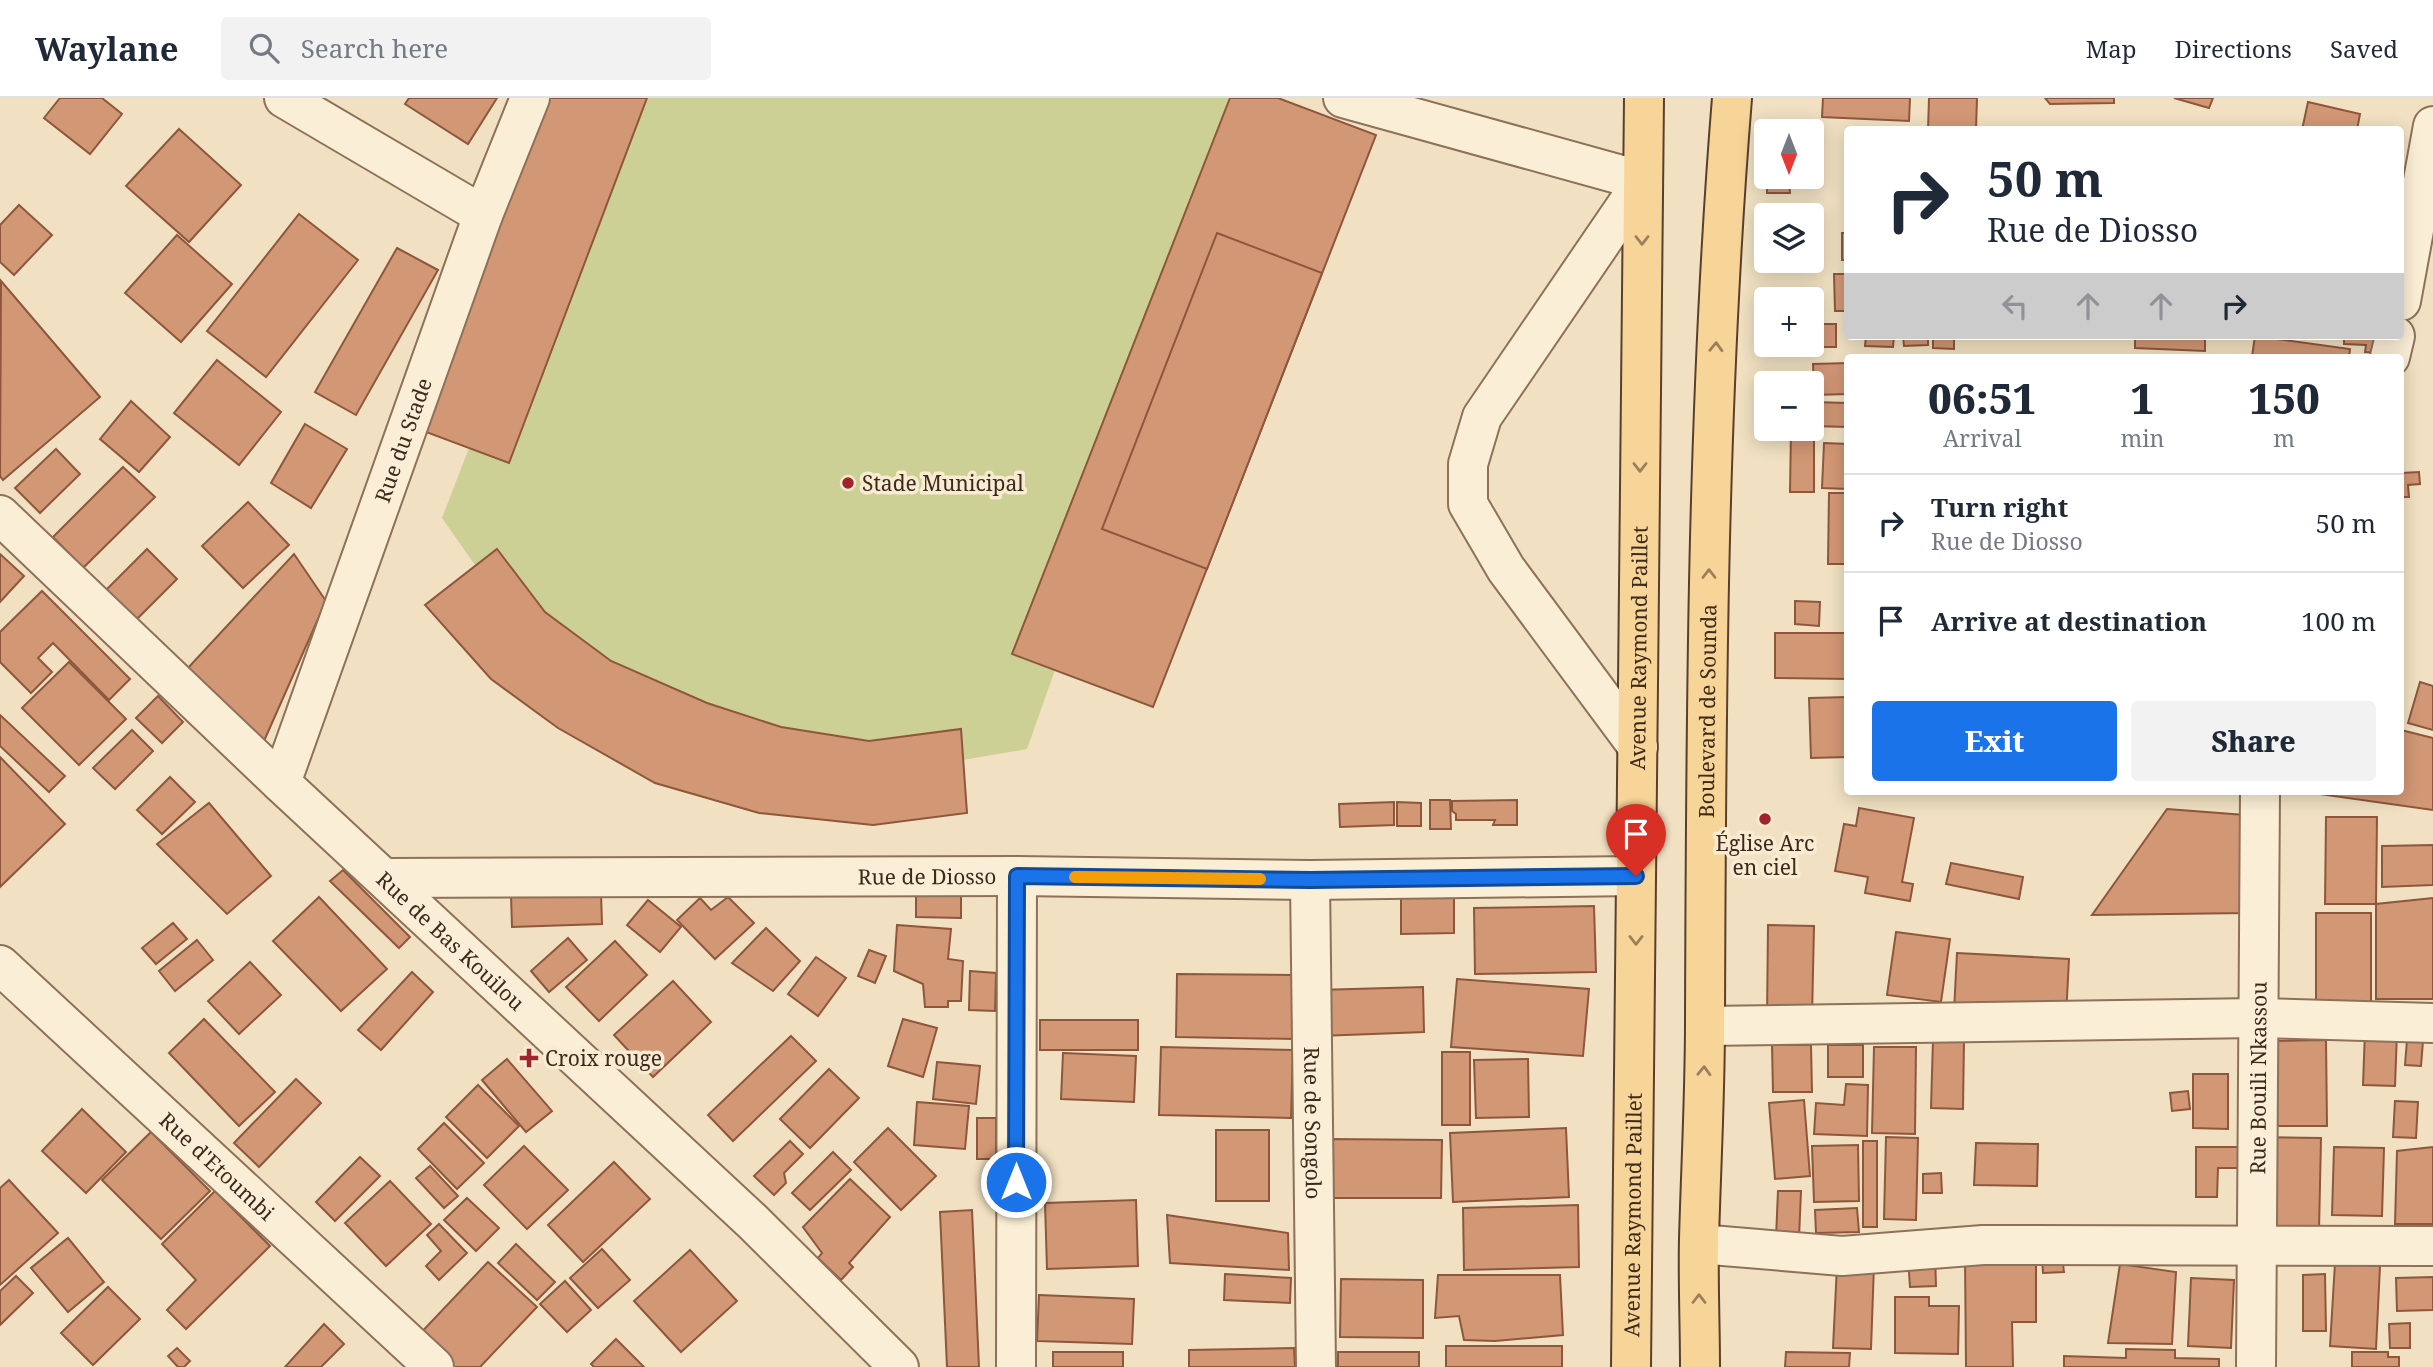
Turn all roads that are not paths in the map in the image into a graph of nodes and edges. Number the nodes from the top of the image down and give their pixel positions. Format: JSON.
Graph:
{"nodes":[{"id":1,"x":284,"y":98,"type":"edge"},
{"id":2,"x":530,"y":98,"type":"edge"},
{"id":3,"x":1343,"y":98,"type":"edge"},
{"id":4,"x":1644,"y":98,"type":"edge"},
{"id":5,"x":1732,"y":98,"type":"edge"},
{"id":6,"x":2433,"y":126,"type":"edge"},
{"id":7,"x":1643,"y":181,"type":"junction"},
{"id":8,"x":483,"y":215,"type":"junction"},
{"id":9,"x":2404,"y":285,"type":"edge"},
{"id":10,"x":0,"y":515,"type":"edge"},
{"id":11,"x":1638,"y":747,"type":"junction"},
{"id":12,"x":281,"y":783,"type":"junction"},
{"id":13,"x":2260,"y":795,"type":"edge"},
{"id":14,"x":1017,"y":876,"type":"junction"},
{"id":15,"x":1636,"y":876,"type":"junction"},
{"id":16,"x":386,"y":878,"type":"junction"},
{"id":17,"x":1310,"y":880,"type":"junction"},
{"id":18,"x":0,"y":965,"type":"edge"},
{"id":19,"x":2258,"y":1018,"type":"junction"},
{"id":20,"x":2433,"y":1023,"type":"edge"},
{"id":21,"x":1705,"y":1026,"type":"junction"},
{"id":22,"x":1699,"y":1244,"type":"junction"},
{"id":23,"x":2257,"y":1244,"type":"junction"},
{"id":24,"x":2433,"y":1246,"type":"edge"},
{"id":25,"x":434,"y":1367,"type":"edge"},
{"id":26,"x":899,"y":1367,"type":"edge"},
{"id":27,"x":1016,"y":1367,"type":"edge"},
{"id":28,"x":1315,"y":1367,"type":"edge"},
{"id":29,"x":1631,"y":1367,"type":"edge"},
{"id":30,"x":1700,"y":1367,"type":"edge"},
{"id":31,"x":2256,"y":1367,"type":"edge"}],
"edges":[{"from":1,"to":8,"type":"street"},
{"from":2,"to":8,"type":"street","name":"Rue du Stade"},
{"from":3,"to":7,"type":"street"},
{"from":4,"to":7,"type":"main road","name":"Avenue Raymond Paillet"},
{"from":21,"to":5,"type":"main road","name":"Boulevard de Sounda","one_way":true},
{"from":6,"to":9,"type":"street"},
{"from":7,"to":11,"type":"main road","name":"Avenue Raymond Paillet","one_way":true},
{"from":7,"to":11,"type":"street"},
{"from":8,"to":12,"type":"street","name":"Rue du Stade"},
{"from":10,"to":12,"type":"street","name":"Rue de Bas Kouilou"},
{"from":11,"to":15,"type":"main road","name":"Avenue Raymond Paillet"},
{"from":12,"to":16,"type":"street","name":"Rue de Bas Kouilou"},
{"from":13,"to":19,"type":"street","name":"Rue Bouili Nkassou"},
{"from":14,"to":16,"type":"street","name":"Rue de Diosso"},
{"from":14,"to":17,"type":"street","name":"Rue de Diosso"},
{"from":14,"to":27,"type":"street"},
{"from":15,"to":17,"type":"street","name":"Rue de Diosso"},
{"from":15,"to":29,"type":"main road","name":"Avenue Raymond Paillet","one_way":true},
{"from":16,"to":26,"type":"street","name":"Rue de Bas Kouilou"},
{"from":17,"to":28,"type":"street","name":"Rue de Songolo"},
{"from":18,"to":25,"type":"street","name":"Rue d'Etoumbi"},
{"from":19,"to":20,"type":"street"},
{"from":19,"to":21,"type":"street"},
{"from":19,"to":23,"type":"street","name":"Rue Bouili Nkassou"},
{"from":22,"to":21,"type":"main road","name":"Boulevard de Sounda","one_way":true},
{"from":22,"to":23,"type":"street"},
{"from":30,"to":22,"type":"main road","name":"Boulevard de Sounda","one_way":true},
{"from":23,"to":24,"type":"street"},
{"from":23,"to":31,"type":"street","name":"Rue Bouili Nkassou"}]}
